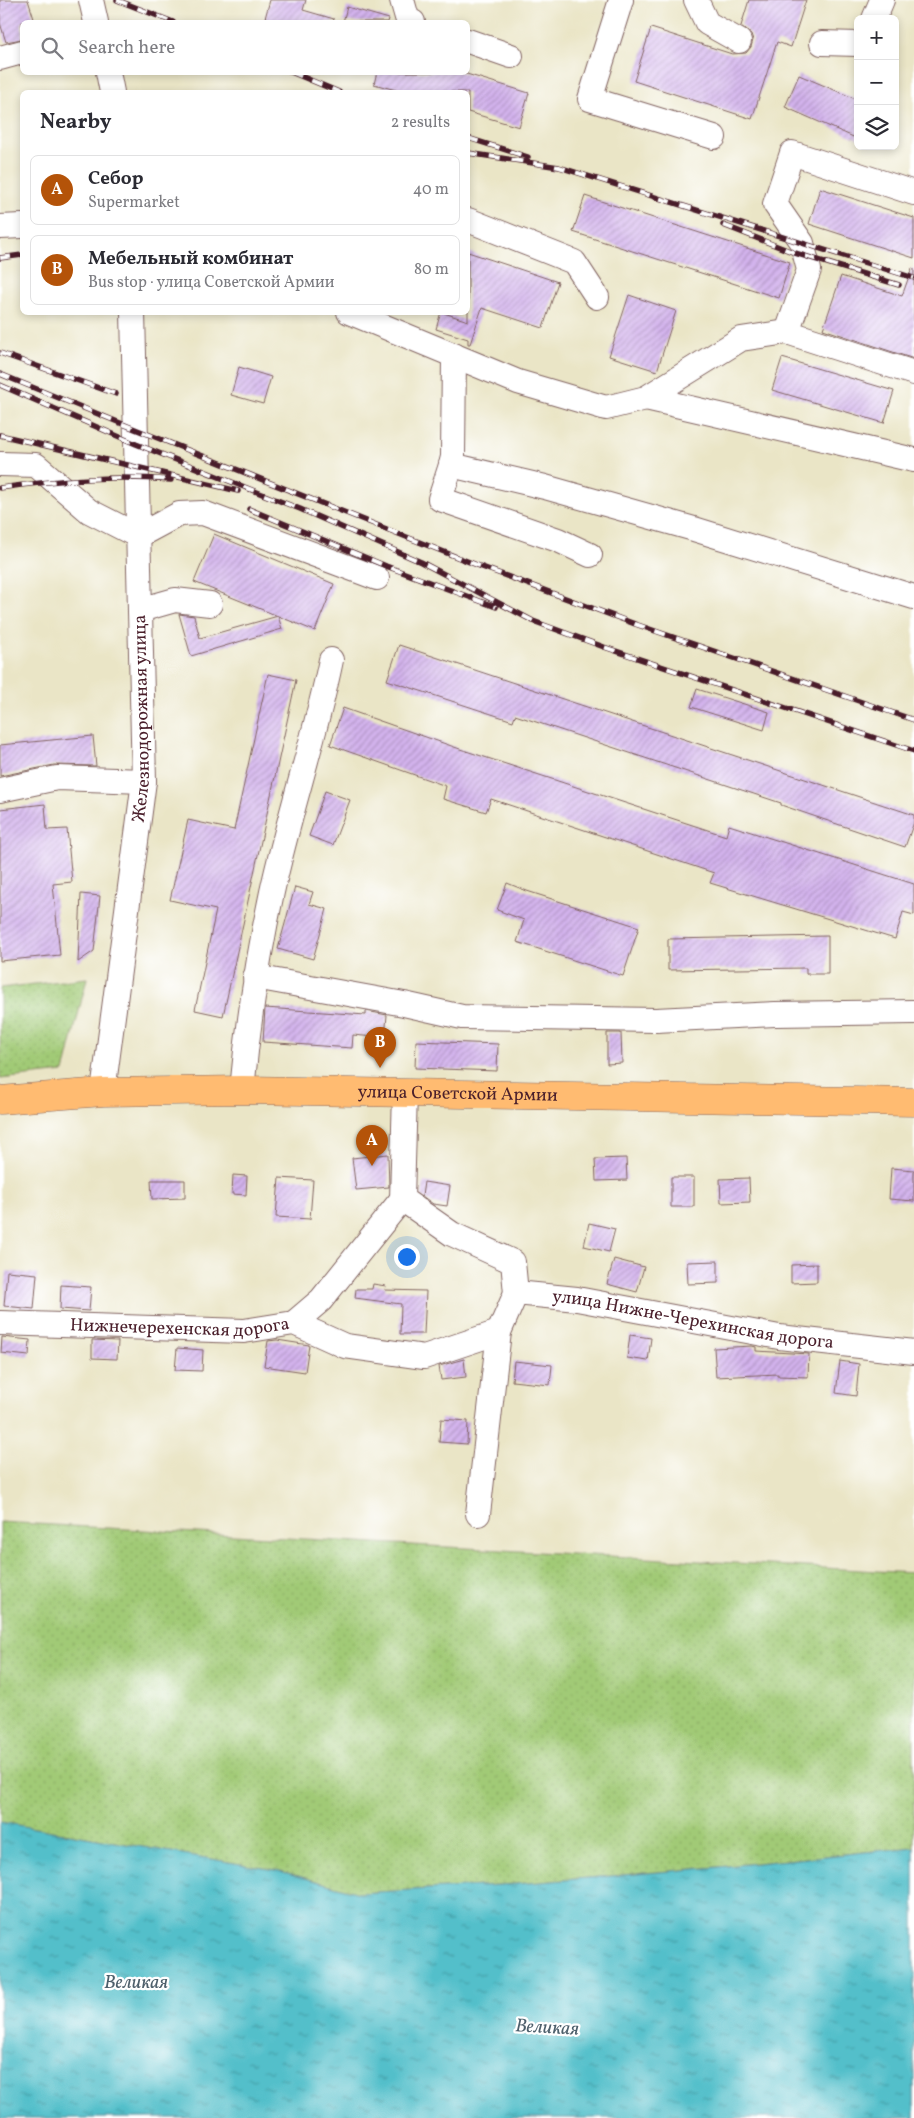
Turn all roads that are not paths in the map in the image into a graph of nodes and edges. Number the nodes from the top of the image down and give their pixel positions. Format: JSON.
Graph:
{"nodes":[{"id":1,"x":91,"y":0,"type":"edge"},
{"id":2,"x":402,"y":0,"type":"edge"},
{"id":3,"x":621,"y":0,"type":"edge"},
{"id":4,"x":696,"y":0,"type":"edge"},
{"id":5,"x":882,"y":0,"type":"edge"},
{"id":6,"x":876,"y":15,"type":"edge"},
{"id":7,"x":96,"y":20,"type":"edge"},
{"id":8,"x":408,"y":20,"type":"edge"},
{"id":9,"x":739,"y":41,"type":"dead end"},
{"id":10,"x":470,"y":42,"type":"edge"},
{"id":11,"x":822,"y":43,"type":"dead end"},
{"id":12,"x":854,"y":44,"type":"edge"},
{"id":13,"x":20,"y":53,"type":"edge"},
{"id":14,"x":511,"y":56,"type":"dead end"},
{"id":15,"x":0,"y":58,"type":"edge"},
{"id":16,"x":109,"y":75,"type":"edge"},
{"id":17,"x":112,"y":90,"type":"edge"},
{"id":18,"x":714,"y":137,"type":"dead end"},
{"id":19,"x":914,"y":192,"type":"edge"},
{"id":20,"x":470,"y":221,"type":"edge"},
{"id":21,"x":20,"y":226,"type":"edge"},
{"id":22,"x":0,"y":227,"type":"edge"},
{"id":23,"x":597,"y":297,"type":"dead end"},
{"id":24,"x":133,"y":315,"type":"edge"},
{"id":25,"x":356,"y":315,"type":"edge"},
{"id":26,"x":787,"y":332,"type":"junction"},
{"id":27,"x":454,"y":356,"type":"junction"},
{"id":28,"x":914,"y":373,"type":"edge"},
{"id":29,"x":646,"y":398,"type":"junction"},
{"id":30,"x":914,"y":460,"type":"edge"},
{"id":31,"x":0,"y":464,"type":"edge"},
{"id":32,"x":451,"y":465,"type":"junction"},
{"id":33,"x":138,"y":536,"type":"junction"},
{"id":34,"x":590,"y":555,"type":"dead end"},
{"id":35,"x":376,"y":578,"type":"dead end"},
{"id":36,"x":914,"y":597,"type":"edge"},
{"id":37,"x":210,"y":604,"type":"dead end"},
{"id":38,"x":140,"y":610,"type":"junction"},
{"id":39,"x":331,"y":660,"type":"dead end"},
{"id":40,"x":144,"y":780,"type":"junction"},
{"id":41,"x":0,"y":790,"type":"edge"},
{"id":42,"x":255,"y":977,"type":"junction"},
{"id":43,"x":914,"y":1012,"type":"edge"},
{"id":44,"x":242,"y":1090,"type":"junction"},
{"id":45,"x":103,"y":1092,"type":"junction"},
{"id":46,"x":405,"y":1092,"type":"junction"},
{"id":47,"x":0,"y":1100,"type":"edge"},
{"id":48,"x":914,"y":1102,"type":"edge"},
{"id":49,"x":402,"y":1199,"type":"junction"},
{"id":50,"x":516,"y":1293,"type":"junction"},
{"id":51,"x":0,"y":1323,"type":"edge"},
{"id":52,"x":294,"y":1323,"type":"junction"},
{"id":53,"x":499,"y":1332,"type":"junction"},
{"id":54,"x":914,"y":1352,"type":"edge"},
{"id":55,"x":478,"y":1514,"type":"dead end"}],
"edges":[{"from":1,"to":7,"type":"street"},
{"from":2,"to":8,"type":"street"},
{"from":3,"to":18,"type":"street"},
{"from":4,"to":9,"type":"street"},
{"from":5,"to":6,"type":"street"},
{"from":10,"to":14,"type":"street"},
{"from":11,"to":12,"type":"street"},
{"from":13,"to":15,"type":"street"},
{"from":16,"to":17,"type":"street"},
{"from":19,"to":26,"type":"street"},
{"from":20,"to":23,"type":"street"},
{"from":21,"to":22,"type":"street"},
{"from":24,"to":33,"type":"street","name":"Железнодорожная улица"},
{"from":25,"to":27,"type":"street"},
{"from":26,"to":28,"type":"street"},
{"from":26,"to":29,"type":"street"},
{"from":27,"to":29,"type":"street"},
{"from":27,"to":32,"type":"street"},
{"from":29,"to":30,"type":"street"},
{"from":31,"to":33,"type":"street"},
{"from":32,"to":34,"type":"street"},
{"from":32,"to":36,"type":"street"},
{"from":33,"to":35,"type":"street"},
{"from":33,"to":38,"type":"street","name":"Железнодорожная улица"},
{"from":37,"to":38,"type":"street"},
{"from":38,"to":40,"type":"street","name":"Железнодорожная улица"},
{"from":39,"to":42,"type":"street"},
{"from":40,"to":41,"type":"street"},
{"from":40,"to":45,"type":"street","name":"Железнодорожная улица"},
{"from":42,"to":43,"type":"street"},
{"from":42,"to":44,"type":"street"},
{"from":44,"to":45,"type":"main road","name":"улица Советской Армии"},
{"from":44,"to":46,"type":"main road","name":"улица Советской Армии"},
{"from":45,"to":47,"type":"main road","name":"улица Советской Армии"},
{"from":46,"to":48,"type":"main road","name":"улица Советской Армии"},
{"from":46,"to":49,"type":"street"},
{"from":49,"to":50,"type":"street"},
{"from":49,"to":52,"type":"street"},
{"from":50,"to":53,"type":"street"},
{"from":50,"to":54,"type":"street","name":"улица Нижне-Черехинская дорога"},
{"from":51,"to":52,"type":"street","name":"Нижнечерехенская дорога"},
{"from":52,"to":53,"type":"street","name":"Нижнечерехенская дорога"},
{"from":53,"to":55,"type":"street"}]}
